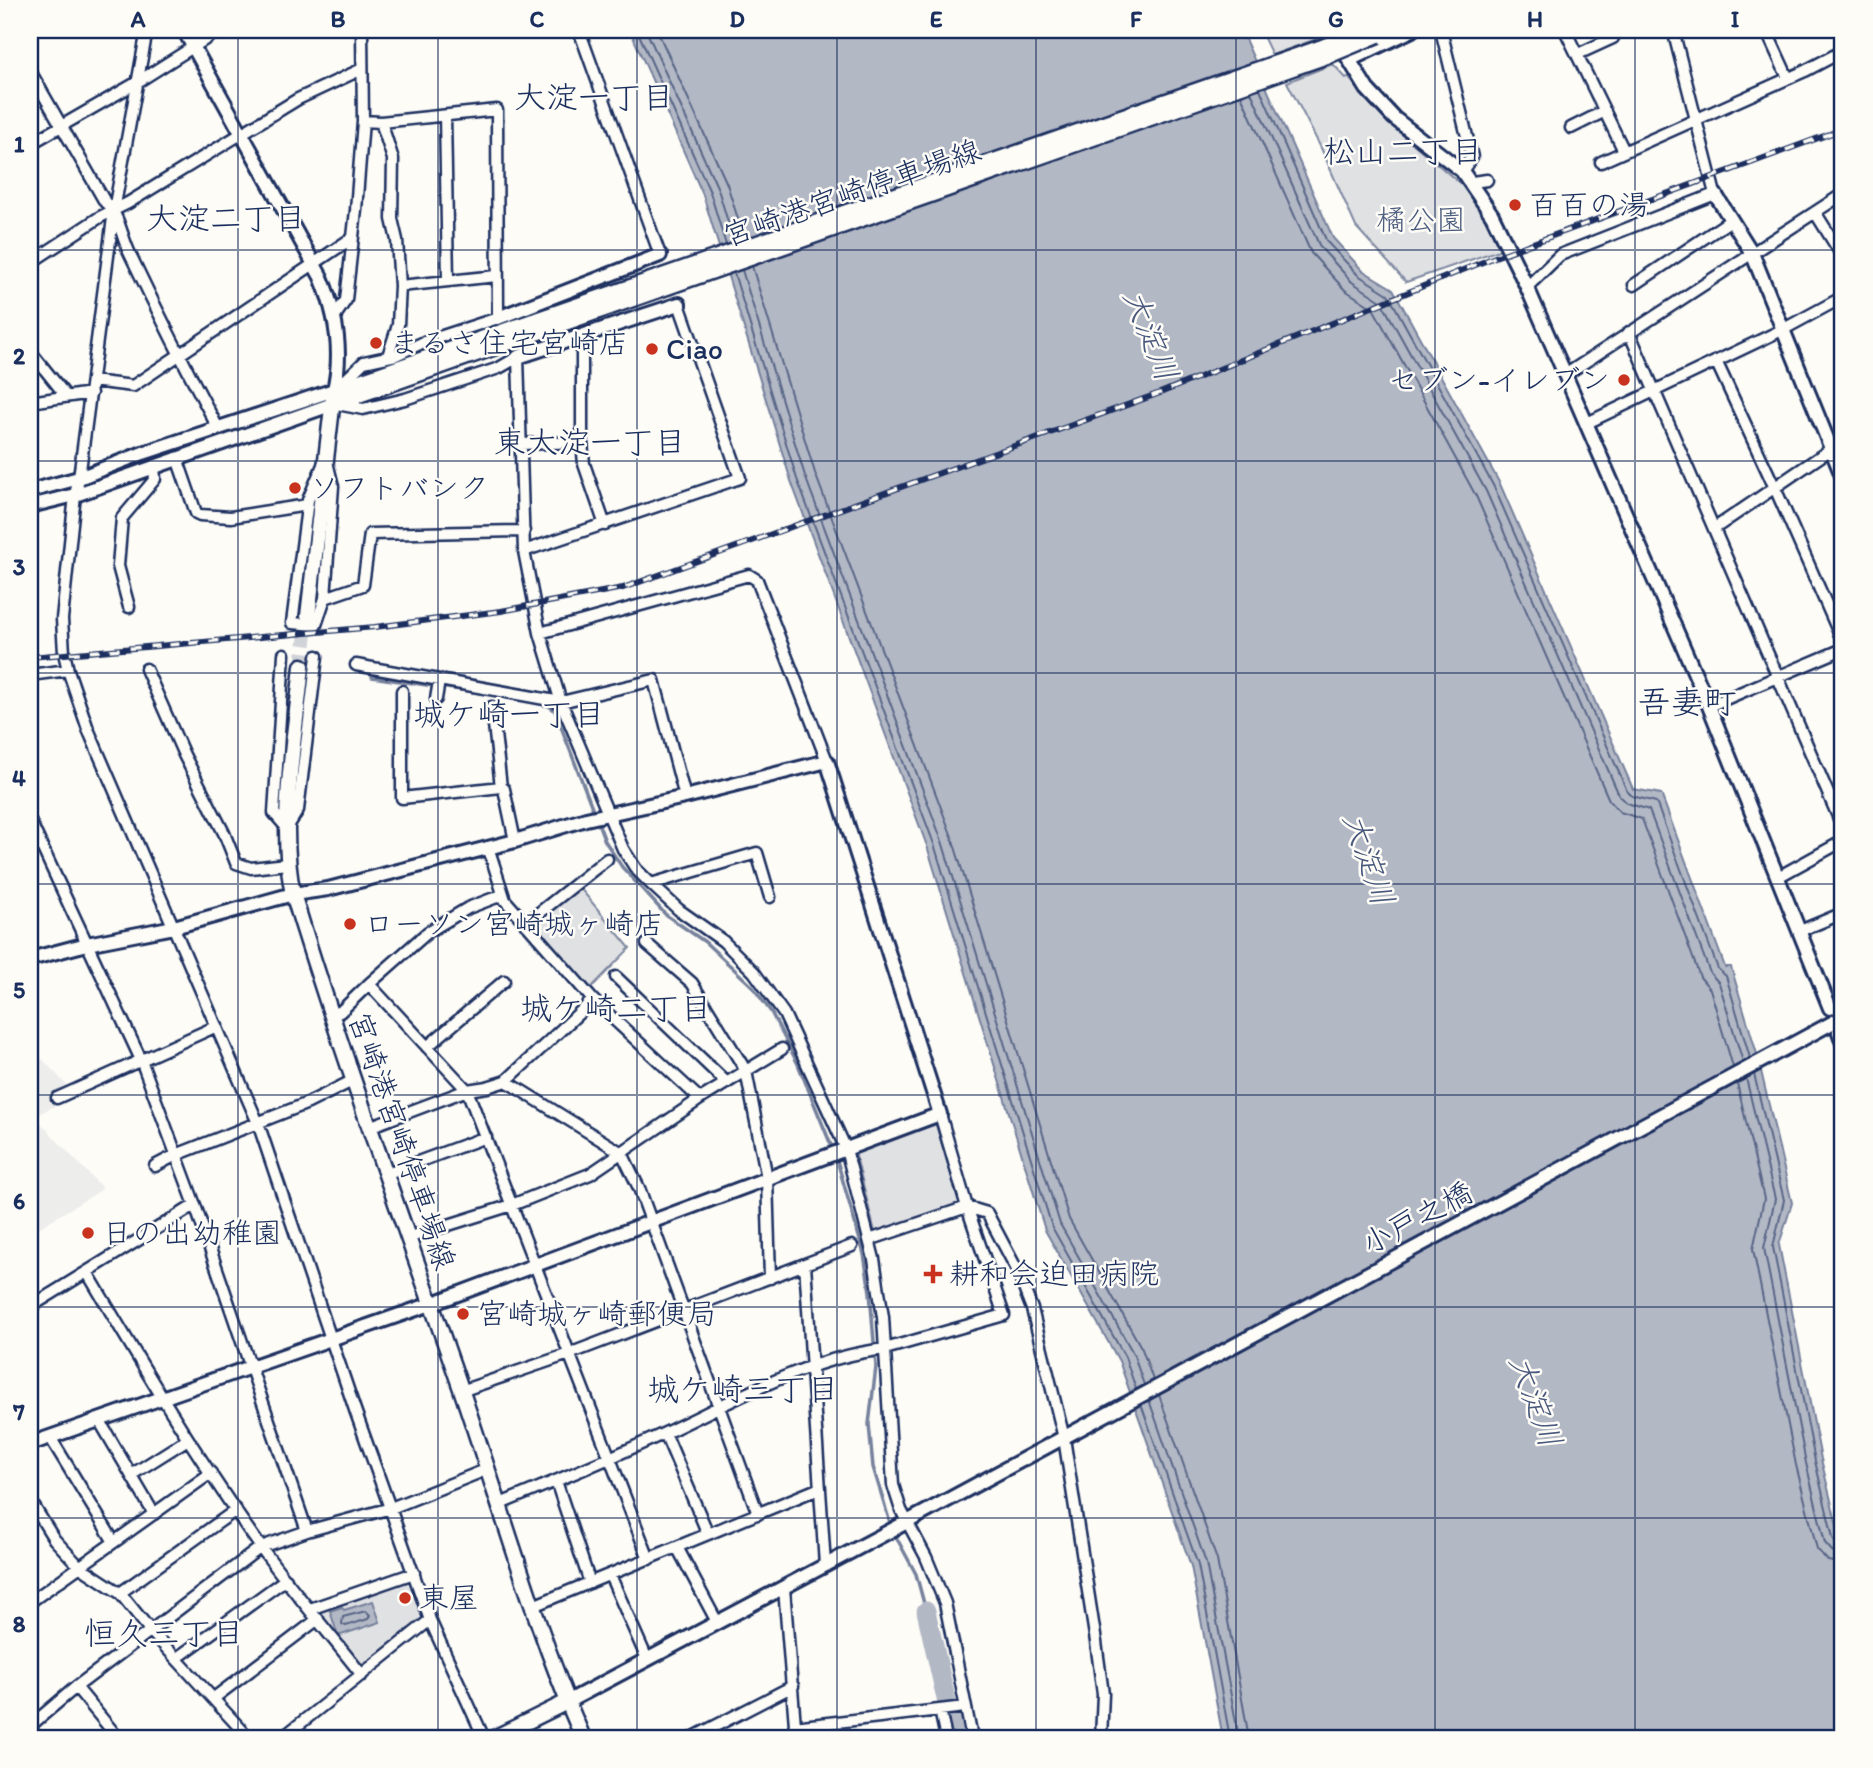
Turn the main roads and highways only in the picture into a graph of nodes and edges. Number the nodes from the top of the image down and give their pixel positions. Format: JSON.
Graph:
{"nodes":[{"id":1,"x":1363,"y":30,"type":"edge"},
{"id":2,"x":1387,"y":30,"type":"edge"},
{"id":3,"x":695,"y":270,"type":"junction"},
{"id":4,"x":308,"y":616,"type":"tunnel mouth"},
{"id":5,"x":302,"y":666,"type":"tunnel mouth"},
{"id":6,"x":567,"y":1702,"type":"junction"},
{"id":7,"x":494,"y":1738,"type":"edge"},
{"id":8,"x":583,"y":1738,"type":"edge"}],
"edges":[{"from":1,"to":3,"type":"main road","name":"宮崎港宮崎停車場線","bridge":true},
{"from":2,"to":3,"type":"main road","name":"宮崎港宮崎停車場線","bridge":true},
{"from":3,"to":4,"type":"main road","name":"宮崎港宮崎停車場線"},
{"from":5,"to":6,"type":"main road","name":"宮崎港宮崎停車場線"},
{"from":6,"to":7,"type":"main road"},
{"from":6,"to":8,"type":"main road","name":"宮崎港宮崎停車場線"}]}
